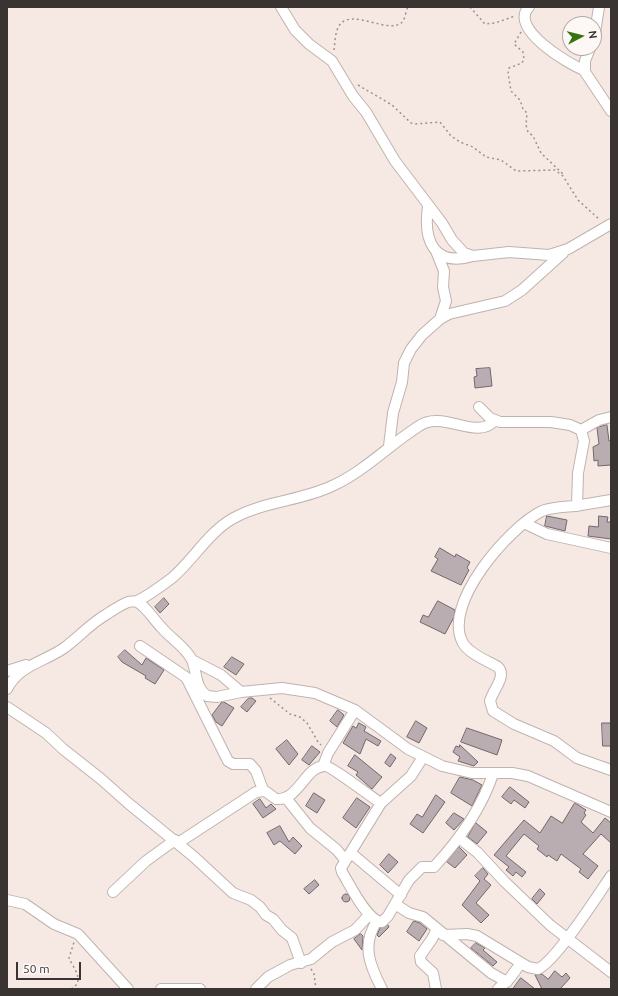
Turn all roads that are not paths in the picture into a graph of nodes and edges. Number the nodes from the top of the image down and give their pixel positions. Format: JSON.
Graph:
{"nodes":[{"id":1,"x":281,"y":7,"type":"edge"},
{"id":2,"x":527,"y":15,"type":"edge"},
{"id":3,"x":587,"y":56,"type":"edge"},
{"id":4,"x":584,"y":70,"type":"junction"},
{"id":5,"x":611,"y":111,"type":"edge"},
{"id":6,"x":428,"y":207,"type":"junction"},
{"id":7,"x":608,"y":225,"type":"edge"},
{"id":8,"x":568,"y":249,"type":"junction"},
{"id":9,"x":436,"y":251,"type":"junction"},
{"id":10,"x":473,"y":256,"type":"junction"},
{"id":11,"x":440,"y":319,"type":"junction"},
{"id":12,"x":479,"y":407,"type":"dead end"},
{"id":13,"x":611,"y":417,"type":"edge"},
{"id":14,"x":495,"y":420,"type":"junction"},
{"id":15,"x":581,"y":430,"type":"junction"},
{"id":16,"x":389,"y":446,"type":"junction"},
{"id":17,"x":611,"y":500,"type":"edge"},
{"id":18,"x":577,"y":506,"type":"junction"},
{"id":19,"x":524,"y":523,"type":"junction"},
{"id":20,"x":611,"y":548,"type":"edge"},
{"id":21,"x":136,"y":601,"type":"junction"},
{"id":22,"x":140,"y":646,"type":"dead end"},
{"id":23,"x":192,"y":660,"type":"junction"},
{"id":24,"x":32,"y":664,"type":"junction"},
{"id":25,"x":7,"y":671,"type":"edge"},
{"id":26,"x":187,"y":679,"type":"junction"},
{"id":27,"x":198,"y":685,"type":"junction"},
{"id":28,"x":7,"y":689,"type":"edge"},
{"id":29,"x":241,"y":692,"type":"junction"},
{"id":30,"x":7,"y":707,"type":"edge"},
{"id":31,"x":355,"y":710,"type":"junction"},
{"id":32,"x":423,"y":757,"type":"junction"},
{"id":33,"x":323,"y":766,"type":"junction"},
{"id":34,"x":611,"y":770,"type":"edge"},
{"id":35,"x":493,"y":774,"type":"junction"},
{"id":36,"x":263,"y":790,"type":"junction"},
{"id":37,"x":286,"y":798,"type":"junction"},
{"id":38,"x":381,"y":803,"type":"junction"},
{"id":39,"x":611,"y":812,"type":"edge"},
{"id":40,"x":459,"y":838,"type":"junction"},
{"id":41,"x":176,"y":842,"type":"junction"},
{"id":42,"x":348,"y":856,"type":"junction"},
{"id":43,"x":611,"y":876,"type":"edge"},
{"id":44,"x":113,"y":892,"type":"dead end"},
{"id":45,"x":398,"y":899,"type":"junction"},
{"id":46,"x":7,"y":900,"type":"edge"},
{"id":47,"x":369,"y":915,"type":"junction"},
{"id":48,"x":377,"y":921,"type":"junction"},
{"id":49,"x":440,"y":932,"type":"junction"},
{"id":50,"x":567,"y":938,"type":"junction"},
{"id":51,"x":303,"y":962,"type":"junction"},
{"id":52,"x":521,"y":963,"type":"junction"},
{"id":53,"x":611,"y":972,"type":"edge"},
{"id":54,"x":507,"y":982,"type":"junction"},
{"id":55,"x":128,"y":989,"type":"edge"},
{"id":56,"x":161,"y":989,"type":"edge"},
{"id":57,"x":200,"y":989,"type":"edge"},
{"id":58,"x":256,"y":989,"type":"edge"},
{"id":59,"x":382,"y":989,"type":"edge"},
{"id":60,"x":436,"y":989,"type":"edge"},
{"id":61,"x":498,"y":989,"type":"edge"}],
"edges":[{"from":1,"to":6,"type":"street"},
{"from":2,"to":4,"type":"street"},
{"from":3,"to":4,"type":"street"},
{"from":4,"to":5,"type":"street"},
{"from":6,"to":9,"type":"street"},
{"from":6,"to":10,"type":"street"},
{"from":7,"to":8,"type":"street"},
{"from":8,"to":10,"type":"street"},
{"from":8,"to":11,"type":"street"},
{"from":9,"to":10,"type":"street"},
{"from":9,"to":11,"type":"street"},
{"from":11,"to":16,"type":"street"},
{"from":12,"to":14,"type":"street"},
{"from":13,"to":15,"type":"street"},
{"from":14,"to":15,"type":"street"},
{"from":14,"to":16,"type":"street"},
{"from":15,"to":18,"type":"street"},
{"from":16,"to":21,"type":"street"},
{"from":17,"to":18,"type":"street"},
{"from":18,"to":19,"type":"street"},
{"from":19,"to":20,"type":"street"},
{"from":19,"to":34,"type":"street"},
{"from":21,"to":23,"type":"street"},
{"from":21,"to":24,"type":"street"},
{"from":22,"to":26,"type":"street"},
{"from":23,"to":27,"type":"street"},
{"from":23,"to":29,"type":"street"},
{"from":24,"to":25,"type":"street"},
{"from":24,"to":28,"type":"street"},
{"from":26,"to":27,"type":"street"},
{"from":26,"to":36,"type":"street"},
{"from":27,"to":29,"type":"street"},
{"from":29,"to":31,"type":"street"},
{"from":30,"to":41,"type":"street"},
{"from":31,"to":32,"type":"street"},
{"from":31,"to":33,"type":"street"},
{"from":32,"to":35,"type":"street"},
{"from":32,"to":38,"type":"street"},
{"from":33,"to":37,"type":"street"},
{"from":33,"to":38,"type":"street"},
{"from":35,"to":39,"type":"street"},
{"from":35,"to":40,"type":"street"},
{"from":36,"to":37,"type":"street"},
{"from":36,"to":41,"type":"street"},
{"from":37,"to":42,"type":"street"},
{"from":38,"to":42,"type":"street"},
{"from":40,"to":45,"type":"street"},
{"from":40,"to":50,"type":"street"},
{"from":41,"to":44,"type":"street"},
{"from":41,"to":51,"type":"street"},
{"from":42,"to":45,"type":"street"},
{"from":42,"to":47,"type":"street"},
{"from":43,"to":50,"type":"street"},
{"from":45,"to":48,"type":"street"},
{"from":45,"to":49,"type":"street"},
{"from":46,"to":55,"type":"street"},
{"from":47,"to":48,"type":"street"},
{"from":47,"to":51,"type":"street"},
{"from":48,"to":59,"type":"street"},
{"from":49,"to":52,"type":"street"},
{"from":49,"to":54,"type":"street"},
{"from":49,"to":60,"type":"street"},
{"from":50,"to":52,"type":"street"},
{"from":50,"to":53,"type":"street"},
{"from":51,"to":58,"type":"street"},
{"from":52,"to":54,"type":"street"},
{"from":54,"to":61,"type":"street"},
{"from":56,"to":57,"type":"street"}]}
